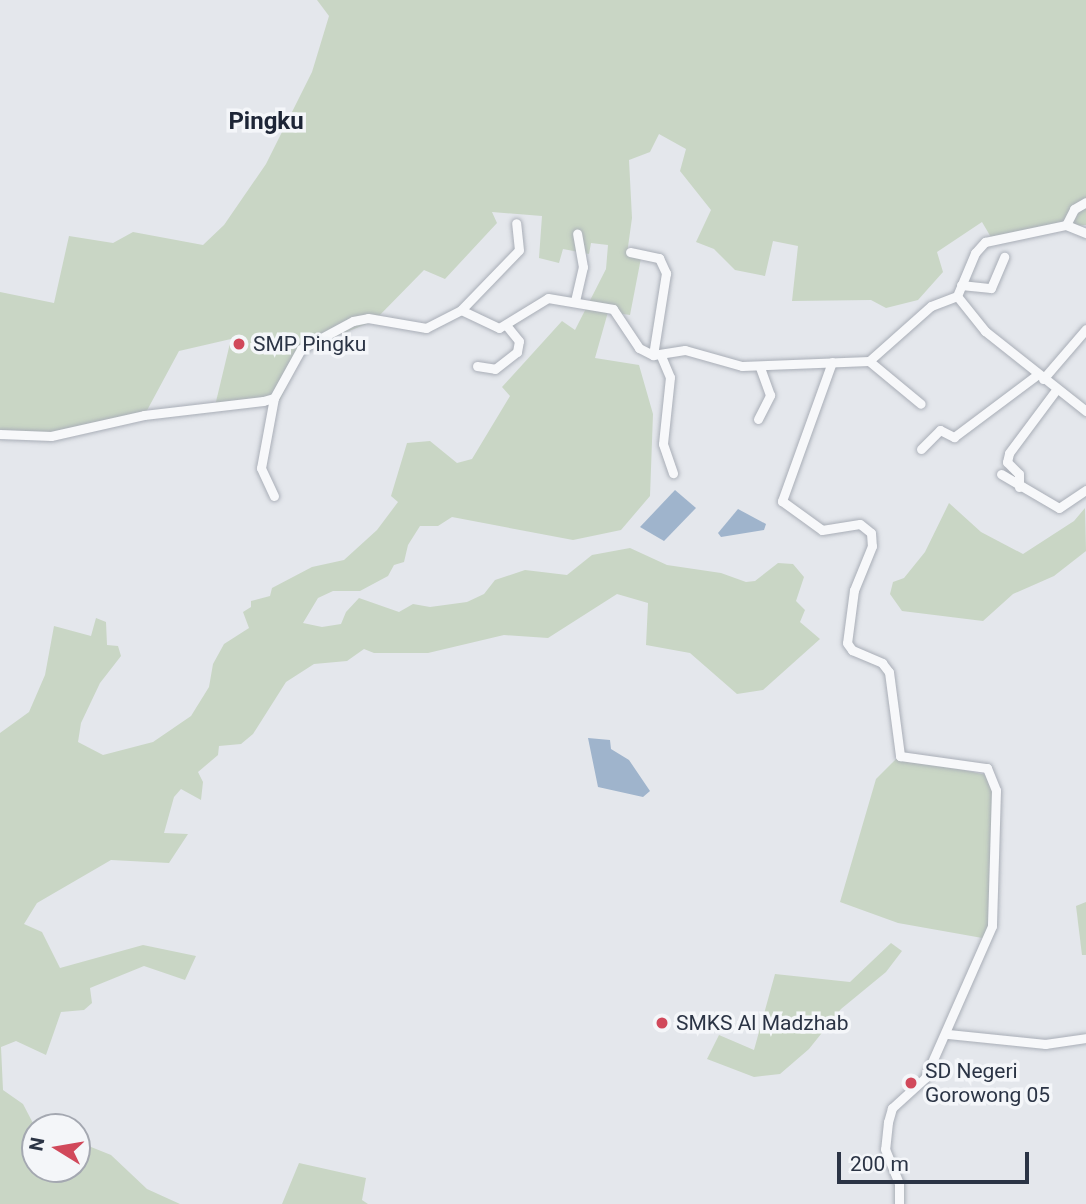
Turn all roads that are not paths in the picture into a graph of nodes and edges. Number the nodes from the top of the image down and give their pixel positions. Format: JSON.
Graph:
{"nodes":[{"id":1,"x":1086,"y":202,"type":"edge"},
{"id":2,"x":516,"y":223,"type":"dead end"},
{"id":3,"x":1066,"y":226,"type":"junction"},
{"id":4,"x":1086,"y":233,"type":"edge"},
{"id":5,"x":576,"y":234,"type":"dead end"},
{"id":6,"x":630,"y":252,"type":"dead end"},
{"id":7,"x":1004,"y":257,"type":"dead end"},
{"id":8,"x":961,"y":285,"type":"junction"},
{"id":9,"x":957,"y":296,"type":"junction"},
{"id":10,"x":575,"y":301,"type":"junction"},
{"id":11,"x":461,"y":310,"type":"junction"},
{"id":12,"x":506,"y":326,"type":"junction"},
{"id":13,"x":1086,"y":329,"type":"edge"},
{"id":14,"x":657,"y":355,"type":"junction"},
{"id":15,"x":869,"y":361,"type":"junction"},
{"id":16,"x":832,"y":362,"type":"junction"},
{"id":17,"x":477,"y":366,"type":"dead end"},
{"id":18,"x":760,"y":367,"type":"junction"},
{"id":19,"x":1040,"y":377,"type":"junction"},
{"id":20,"x":1056,"y":390,"type":"junction"},
{"id":21,"x":274,"y":398,"type":"junction"},
{"id":22,"x":921,"y":404,"type":"dead end"},
{"id":23,"x":1086,"y":411,"type":"edge"},
{"id":24,"x":758,"y":419,"type":"dead end"},
{"id":25,"x":0,"y":434,"type":"edge"},
{"id":26,"x":921,"y":449,"type":"dead end"},
{"id":27,"x":673,"y":473,"type":"dead end"},
{"id":28,"x":1001,"y":474,"type":"dead end"},
{"id":29,"x":1019,"y":487,"type":"junction"},
{"id":30,"x":1086,"y":490,"type":"edge"},
{"id":31,"x":274,"y":496,"type":"dead end"},
{"id":32,"x":948,"y":1034,"type":"junction"},
{"id":33,"x":1086,"y":1038,"type":"edge"},
{"id":34,"x":899,"y":1204,"type":"edge"}],
"edges":[{"from":1,"to":3,"type":"street"},
{"from":2,"to":11,"type":"street"},
{"from":3,"to":4,"type":"street"},
{"from":3,"to":8,"type":"street"},
{"from":5,"to":10,"type":"street"},
{"from":6,"to":14,"type":"street"},
{"from":7,"to":8,"type":"street"},
{"from":8,"to":9,"type":"street"},
{"from":9,"to":15,"type":"street"},
{"from":9,"to":19,"type":"street"},
{"from":10,"to":12,"type":"street"},
{"from":10,"to":14,"type":"street"},
{"from":11,"to":12,"type":"street"},
{"from":11,"to":21,"type":"street"},
{"from":12,"to":17,"type":"street"},
{"from":13,"to":19,"type":"street"},
{"from":14,"to":18,"type":"street"},
{"from":14,"to":27,"type":"street"},
{"from":15,"to":16,"type":"street"},
{"from":15,"to":22,"type":"street"},
{"from":16,"to":18,"type":"street"},
{"from":16,"to":32,"type":"street"},
{"from":18,"to":24,"type":"street"},
{"from":19,"to":20,"type":"street"},
{"from":19,"to":26,"type":"street"},
{"from":20,"to":23,"type":"street"},
{"from":20,"to":29,"type":"street"},
{"from":21,"to":25,"type":"street"},
{"from":21,"to":31,"type":"street"},
{"from":28,"to":29,"type":"street"},
{"from":29,"to":30,"type":"street"},
{"from":32,"to":33,"type":"street"},
{"from":32,"to":34,"type":"street"}]}
